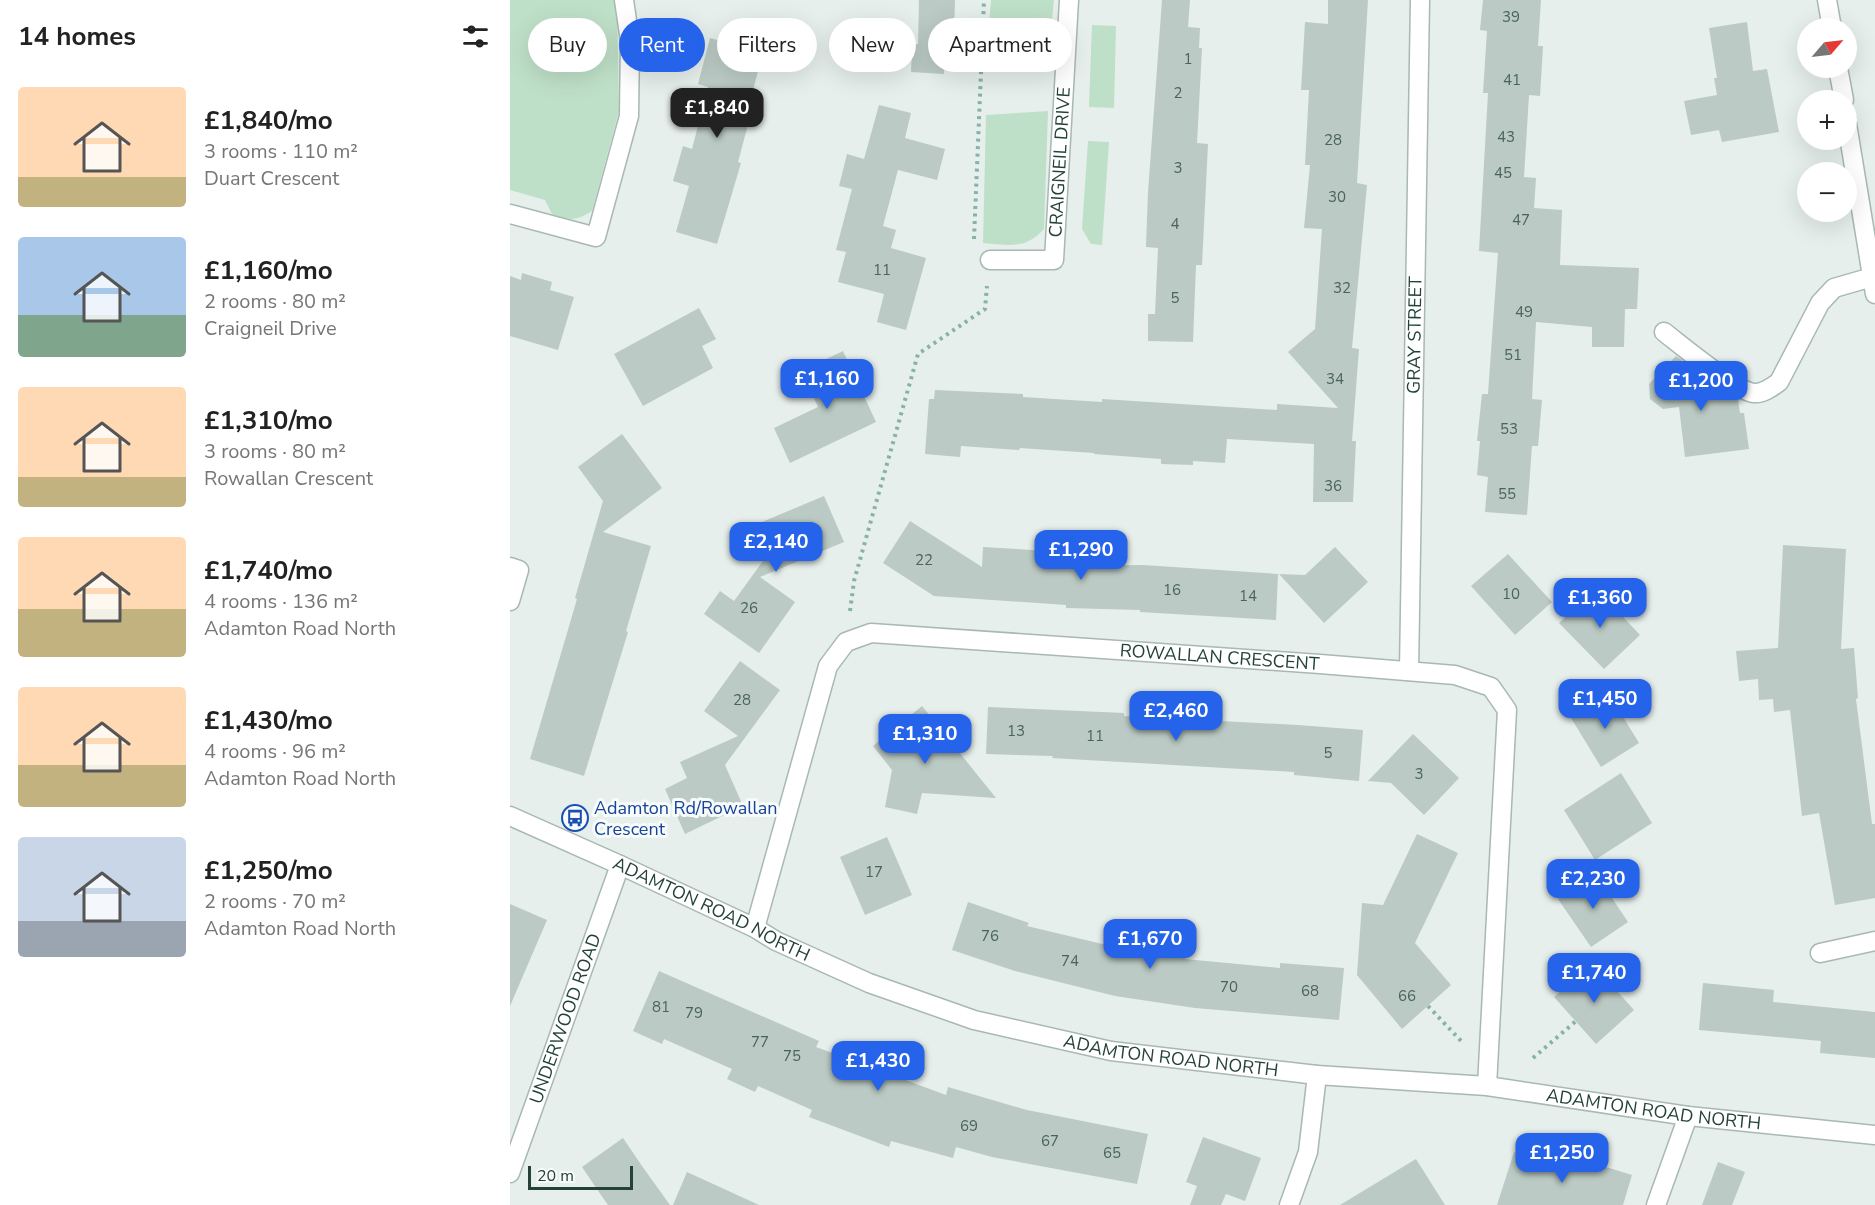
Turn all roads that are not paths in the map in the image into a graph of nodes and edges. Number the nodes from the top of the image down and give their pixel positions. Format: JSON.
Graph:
{"nodes":[{"id":1,"x":624,"y":0,"type":"edge"},
{"id":2,"x":1069,"y":0,"type":"edge"},
{"id":3,"x":1420,"y":0,"type":"edge"},
{"id":4,"x":1827,"y":0,"type":"edge"},
{"id":5,"x":1830,"y":18,"type":"edge"},
{"id":6,"x":1851,"y":150,"type":"edge"},
{"id":7,"x":510,"y":214,"type":"edge"},
{"id":8,"x":990,"y":260,"type":"road end"},
{"id":9,"x":1874,"y":286,"type":"edge"},
{"id":10,"x":1664,"y":332,"type":"dead end"},
{"id":11,"x":514,"y":568,"type":"edge"},
{"id":12,"x":510,"y":601,"type":"edge"},
{"id":13,"x":1409,"y":671,"type":"junction"},
{"id":14,"x":510,"y":816,"type":"edge"},
{"id":15,"x":620,"y":865,"type":"junction"},
{"id":16,"x":755,"y":928,"type":"junction"},
{"id":17,"x":1875,"y":941,"type":"edge"},
{"id":18,"x":1820,"y":953,"type":"dead end"},
{"id":19,"x":1317,"y":1075,"type":"junction"},
{"id":20,"x":1487,"y":1086,"type":"junction"},
{"id":21,"x":1688,"y":1116,"type":"junction"},
{"id":22,"x":1875,"y":1135,"type":"edge"},
{"id":23,"x":510,"y":1173,"type":"edge"},
{"id":24,"x":1289,"y":1205,"type":"edge"},
{"id":25,"x":1656,"y":1205,"type":"edge"}],
"edges":[{"from":1,"to":7,"type":"street"},
{"from":2,"to":8,"type":"street","name":"CRAIGNEIL DRIVE"},
{"from":3,"to":13,"type":"street","name":"GRAY STREET"},
{"from":4,"to":5,"type":"street"},
{"from":6,"to":9,"type":"street"},
{"from":9,"to":10,"type":"street"},
{"from":11,"to":12,"type":"street"},
{"from":13,"to":16,"type":"street","name":"ROWALLAN CRESCENT"},
{"from":13,"to":20,"type":"street","name":"ROWALLAN CRESCENT"},
{"from":14,"to":15,"type":"street","name":"ADAMTON ROAD NORTH"},
{"from":15,"to":16,"type":"street","name":"ADAMTON ROAD NORTH"},
{"from":15,"to":23,"type":"street","name":"UNDERWOOD ROAD"},
{"from":16,"to":19,"type":"street","name":"ADAMTON ROAD NORTH"},
{"from":17,"to":18,"type":"street"},
{"from":19,"to":20,"type":"street","name":"ADAMTON ROAD NORTH"},
{"from":19,"to":24,"type":"street"},
{"from":20,"to":21,"type":"street","name":"ADAMTON ROAD NORTH"},
{"from":21,"to":22,"type":"street","name":"ADAMTON ROAD NORTH"},
{"from":21,"to":25,"type":"street"}]}
